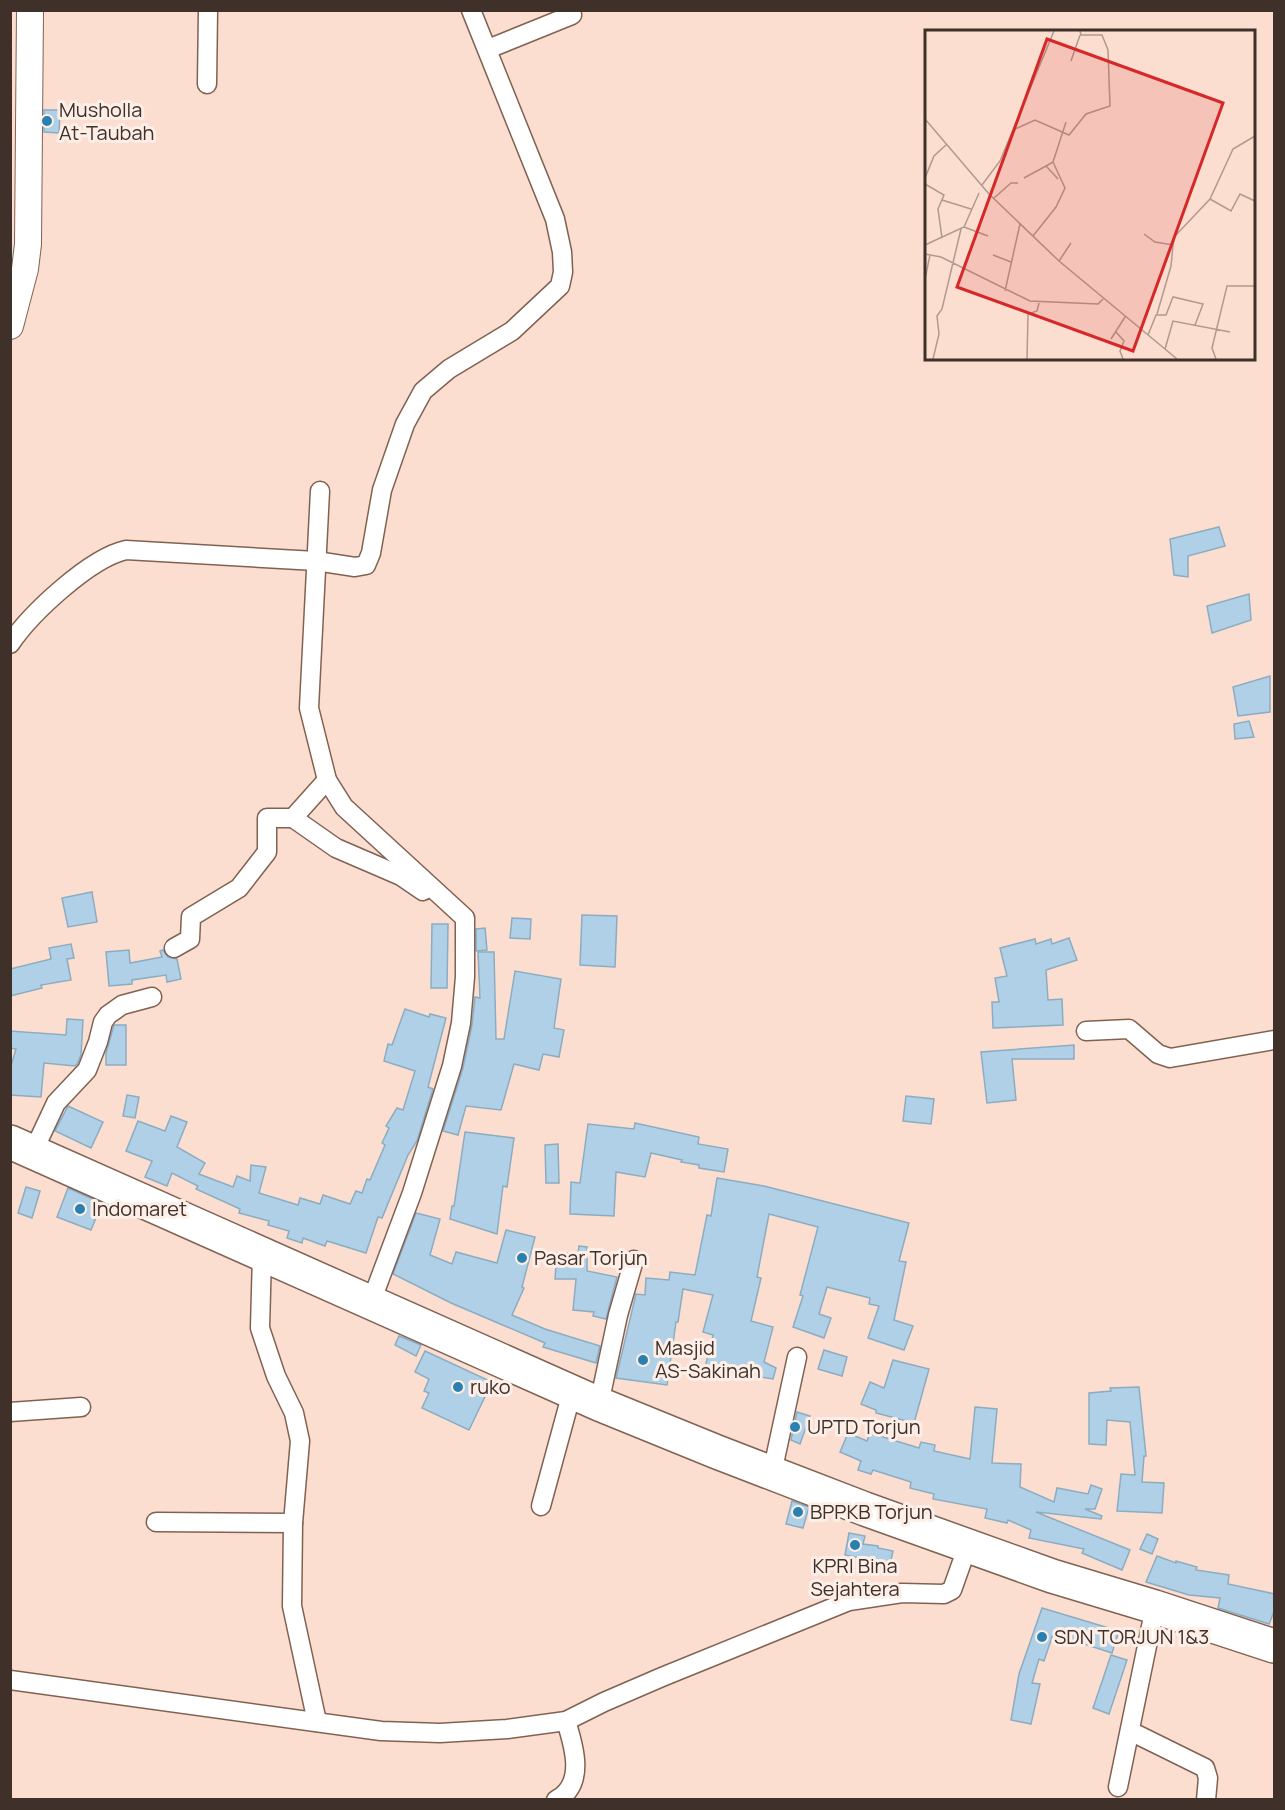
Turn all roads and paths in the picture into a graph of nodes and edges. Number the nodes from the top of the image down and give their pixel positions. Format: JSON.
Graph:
{"nodes":[{"id":1,"x":30,"y":10,"type":"edge"},
{"id":2,"x":208,"y":10,"type":"edge"},
{"id":3,"x":471,"y":10,"type":"edge"},
{"id":4,"x":572,"y":15,"type":"dead end"},
{"id":5,"x":488,"y":49,"type":"junction"},
{"id":6,"x":207,"y":84,"type":"dead end"},
{"id":7,"x":19,"y":222,"type":"edge"},
{"id":8,"x":10,"y":327,"type":"edge"},
{"id":9,"x":320,"y":491,"type":"dead end"},
{"id":10,"x":316,"y":561,"type":"junction"},
{"id":11,"x":10,"y":644,"type":"edge"},
{"id":12,"x":327,"y":780,"type":"junction"},
{"id":13,"x":293,"y":818,"type":"junction"},
{"id":14,"x":465,"y":918,"type":"junction"},
{"id":15,"x":174,"y":948,"type":"dead end"},
{"id":16,"x":152,"y":997,"type":"dead end"},
{"id":17,"x":1086,"y":1031,"type":"dead end"},
{"id":18,"x":1275,"y":1040,"type":"edge"},
{"id":19,"x":22,"y":1147,"type":"edge"},
{"id":20,"x":262,"y":1254,"type":"junction"},
{"id":21,"x":634,"y":1260,"type":"dead end"},
{"id":22,"x":371,"y":1302,"type":"junction"},
{"id":23,"x":797,"y":1357,"type":"dead end"},
{"id":24,"x":586,"y":1398,"type":"junction"},
{"id":25,"x":81,"y":1407,"type":"dead end"},
{"id":26,"x":10,"y":1412,"type":"edge"},
{"id":27,"x":772,"y":1473,"type":"junction"},
{"id":28,"x":541,"y":1506,"type":"dead end"},
{"id":29,"x":156,"y":1522,"type":"dead end"},
{"id":30,"x":293,"y":1523,"type":"junction"},
{"id":31,"x":968,"y":1545,"type":"junction"},
{"id":32,"x":1155,"y":1607,"type":"junction"},
{"id":33,"x":1275,"y":1646,"type":"edge"},
{"id":34,"x":10,"y":1680,"type":"edge"},
{"id":35,"x":566,"y":1721,"type":"junction"},
{"id":36,"x":317,"y":1722,"type":"junction"},
{"id":37,"x":1130,"y":1731,"type":"junction"},
{"id":38,"x":1118,"y":1787,"type":"dead end"},
{"id":39,"x":556,"y":1800,"type":"edge"},
{"id":40,"x":1206,"y":1800,"type":"edge"}],
"edges":[{"from":1,"to":7,"type":"street"},
{"from":2,"to":6,"type":"street"},
{"from":3,"to":5,"type":"street"},
{"from":4,"to":5,"type":"street"},
{"from":5,"to":10,"type":"street"},
{"from":7,"to":8,"type":"street"},
{"from":9,"to":10,"type":"street"},
{"from":10,"to":11,"type":"street"},
{"from":10,"to":12,"type":"street"},
{"from":12,"to":13,"type":"street"},
{"from":12,"to":14,"type":"street"},
{"from":13,"to":14,"type":"street"},
{"from":13,"to":15,"type":"street"},
{"from":14,"to":22,"type":"street"},
{"from":16,"to":19,"type":"street"},
{"from":17,"to":18,"type":"street"},
{"from":19,"to":20,"type":"highway"},
{"from":20,"to":22,"type":"highway"},
{"from":20,"to":30,"type":"street"},
{"from":21,"to":24,"type":"street"},
{"from":22,"to":24,"type":"highway"},
{"from":23,"to":27,"type":"street"},
{"from":24,"to":27,"type":"highway"},
{"from":24,"to":28,"type":"street"},
{"from":25,"to":26,"type":"street"},
{"from":27,"to":31,"type":"highway"},
{"from":29,"to":30,"type":"street"},
{"from":30,"to":36,"type":"street"},
{"from":31,"to":32,"type":"highway"},
{"from":31,"to":35,"type":"street"},
{"from":32,"to":33,"type":"highway"},
{"from":32,"to":37,"type":"street"},
{"from":34,"to":36,"type":"street"},
{"from":35,"to":36,"type":"street"},
{"from":35,"to":39,"type":"street"},
{"from":37,"to":38,"type":"street"},
{"from":37,"to":40,"type":"street"}]}
